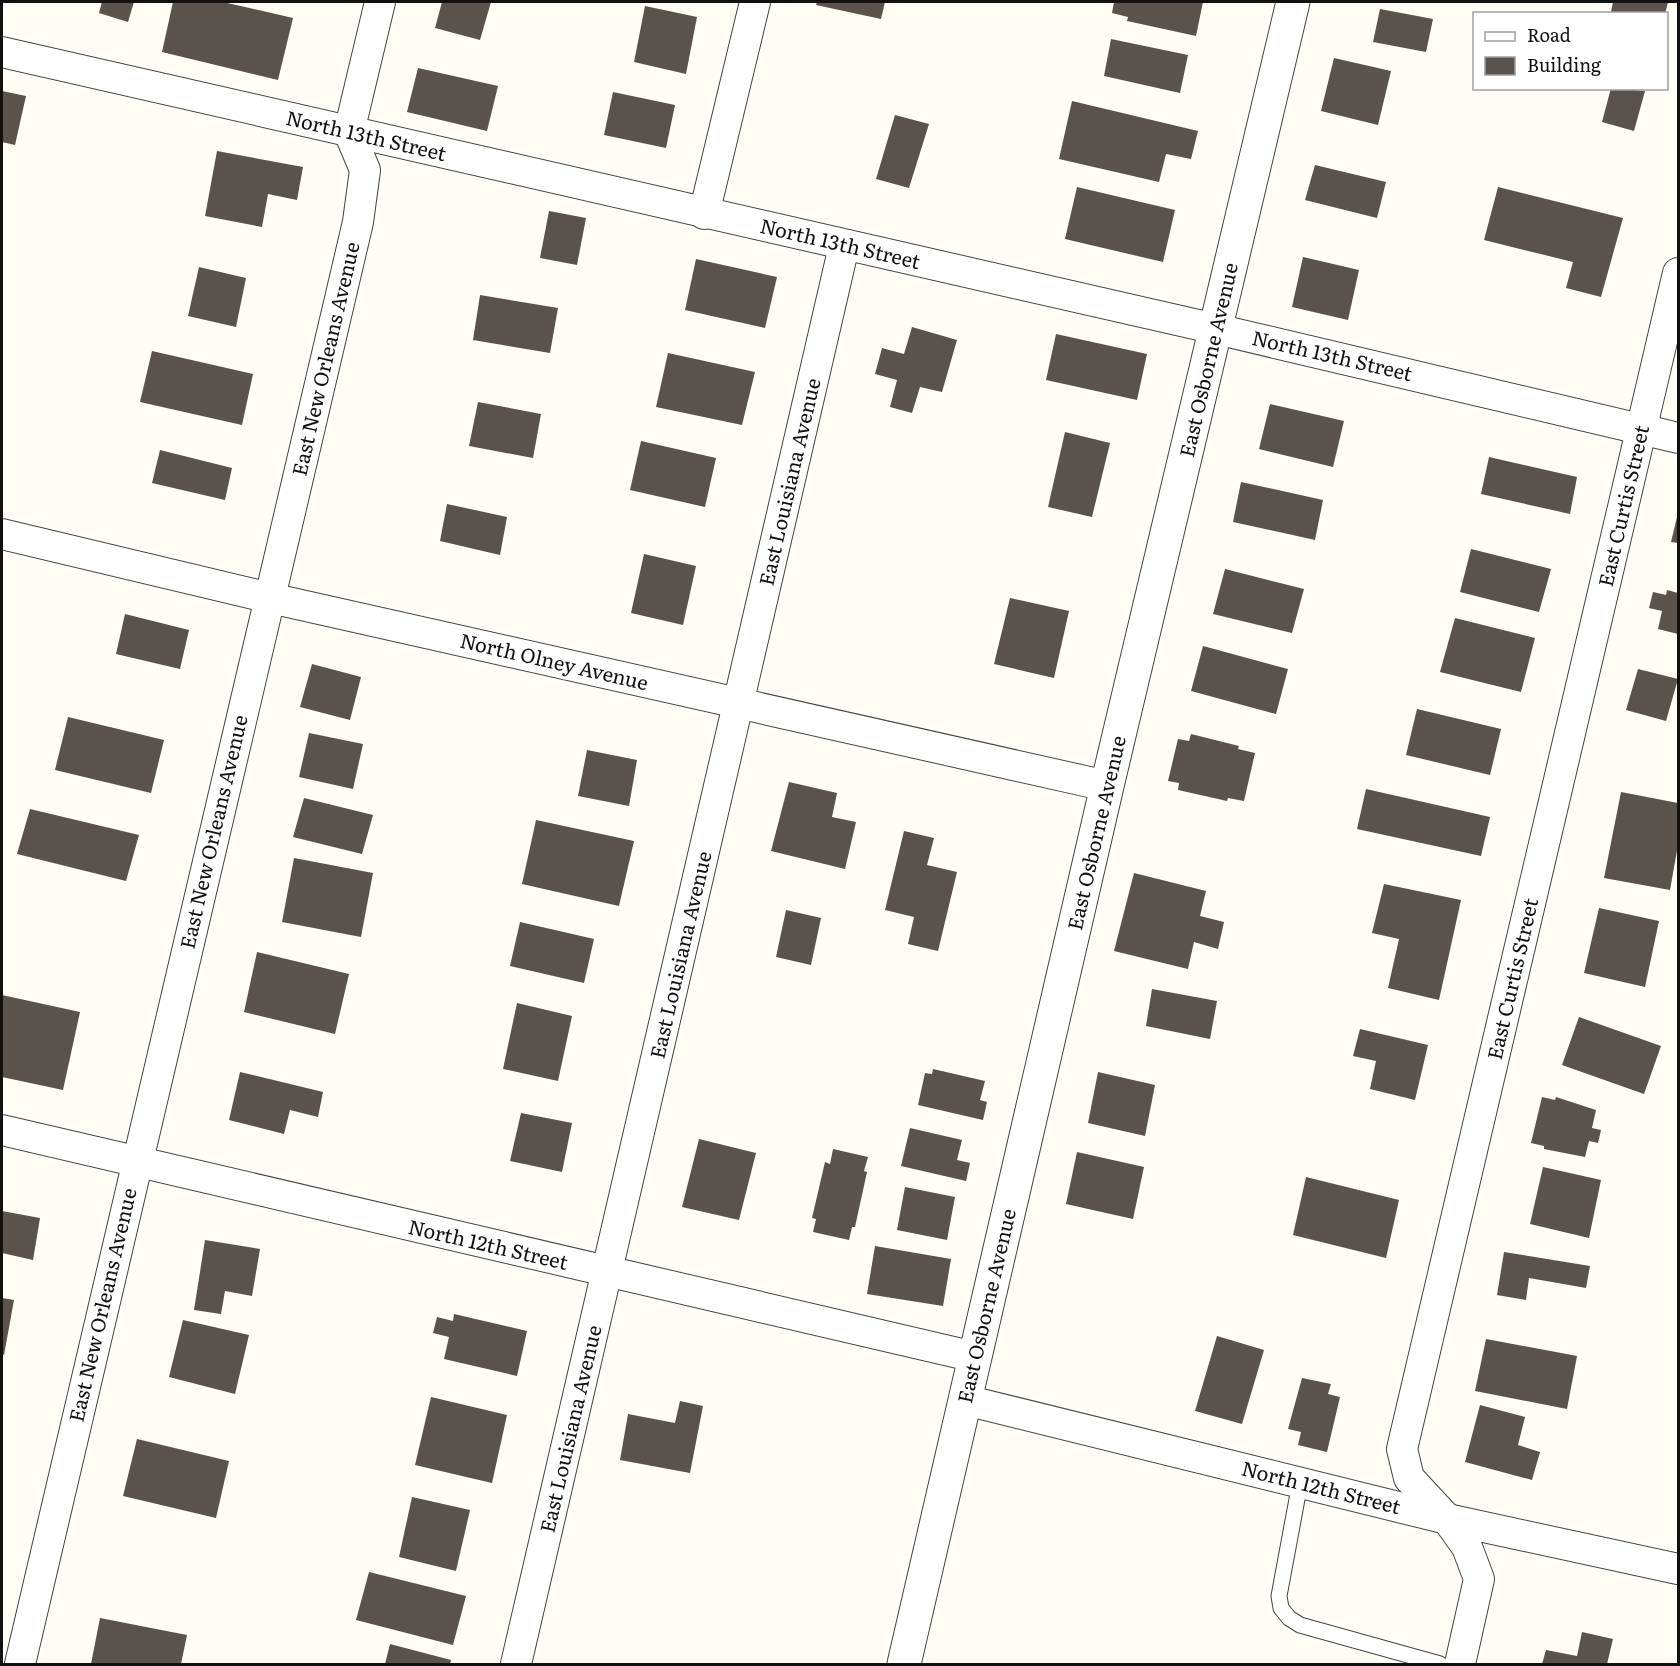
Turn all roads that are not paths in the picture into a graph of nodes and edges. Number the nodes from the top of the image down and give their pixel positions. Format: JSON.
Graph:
{"nodes":[{"id":1,"x":380,"y":2,"type":"edge"},
{"id":2,"x":755,"y":2,"type":"edge"},
{"id":3,"x":1293,"y":2,"type":"edge"},
{"id":4,"x":2,"y":52,"type":"edge"},
{"id":5,"x":349,"y":132,"type":"junction"},
{"id":6,"x":704,"y":214,"type":"junction"},
{"id":7,"x":844,"y":246,"type":"junction"},
{"id":8,"x":1678,"y":273,"type":"edge"},
{"id":9,"x":1216,"y":329,"type":"junction"},
{"id":10,"x":1642,"y":430,"type":"junction"},
{"id":11,"x":1678,"y":438,"type":"edge"},
{"id":12,"x":2,"y":534,"type":"edge"},
{"id":13,"x":270,"y":598,"type":"junction"},
{"id":14,"x":739,"y":704,"type":"junction"},
{"id":15,"x":1107,"y":786,"type":"junction"},
{"id":16,"x":2,"y":1130,"type":"edge"},
{"id":17,"x":136,"y":1161,"type":"junction"},
{"id":18,"x":608,"y":1273,"type":"junction"},
{"id":19,"x":975,"y":1357,"type":"junction"},
{"id":20,"x":965,"y":1400,"type":"junction"},
{"id":21,"x":1300,"y":1483,"type":"junction"},
{"id":22,"x":1447,"y":1519,"type":"junction"},
{"id":23,"x":1678,"y":1569,"type":"edge"},
{"id":24,"x":20,"y":1665,"type":"edge"},
{"id":25,"x":516,"y":1665,"type":"edge"},
{"id":26,"x":904,"y":1665,"type":"edge"},
{"id":27,"x":1440,"y":1665,"type":"edge"},
{"id":28,"x":1460,"y":1665,"type":"edge"}],
"edges":[{"from":1,"to":5,"type":"street"},
{"from":2,"to":6,"type":"street"},
{"from":3,"to":9,"type":"street","name":"East Osborne Avenue"},
{"from":4,"to":5,"type":"street","name":"North 13th Street"},
{"from":5,"to":6,"type":"street","name":"North 13th Street"},
{"from":5,"to":13,"type":"street","name":"East New Orleans Avenue"},
{"from":6,"to":7,"type":"street","name":"North 13th Street"},
{"from":7,"to":9,"type":"street","name":"North 13th Street"},
{"from":7,"to":14,"type":"street","name":"East Louisiana Avenue"},
{"from":8,"to":10,"type":"street","name":"East Curtis Street"},
{"from":9,"to":10,"type":"street","name":"North 13th Street"},
{"from":9,"to":15,"type":"street","name":"East Osborne Avenue"},
{"from":10,"to":11,"type":"street","name":"North 13th Street"},
{"from":10,"to":22,"type":"street","name":"East Curtis Street"},
{"from":12,"to":13,"type":"street","name":"North Olney Avenue"},
{"from":13,"to":14,"type":"street","name":"North Olney Avenue"},
{"from":13,"to":17,"type":"street","name":"East New Orleans Avenue"},
{"from":14,"to":15,"type":"street","name":"North Olney Avenue"},
{"from":14,"to":18,"type":"street","name":"East Louisiana Avenue"},
{"from":15,"to":19,"type":"street","name":"East Osborne Avenue"},
{"from":16,"to":17,"type":"street","name":"North 12th Street"},
{"from":17,"to":18,"type":"street","name":"North 12th Street"},
{"from":17,"to":24,"type":"street","name":"East New Orleans Avenue"},
{"from":18,"to":19,"type":"street","name":"North 12th Street"},
{"from":18,"to":25,"type":"street","name":"East Louisiana Avenue"},
{"from":19,"to":20,"type":"street","name":"East Osborne Avenue"},
{"from":20,"to":21,"type":"street","name":"North 12th Street"},
{"from":20,"to":26,"type":"street","name":"East Osborne Avenue"},
{"from":21,"to":22,"type":"street","name":"North 12th Street"},
{"from":21,"to":27,"type":"lane"},
{"from":22,"to":23,"type":"street","name":"North 12th Street"},
{"from":22,"to":28,"type":"street","name":"East Curtis Street"}]}
